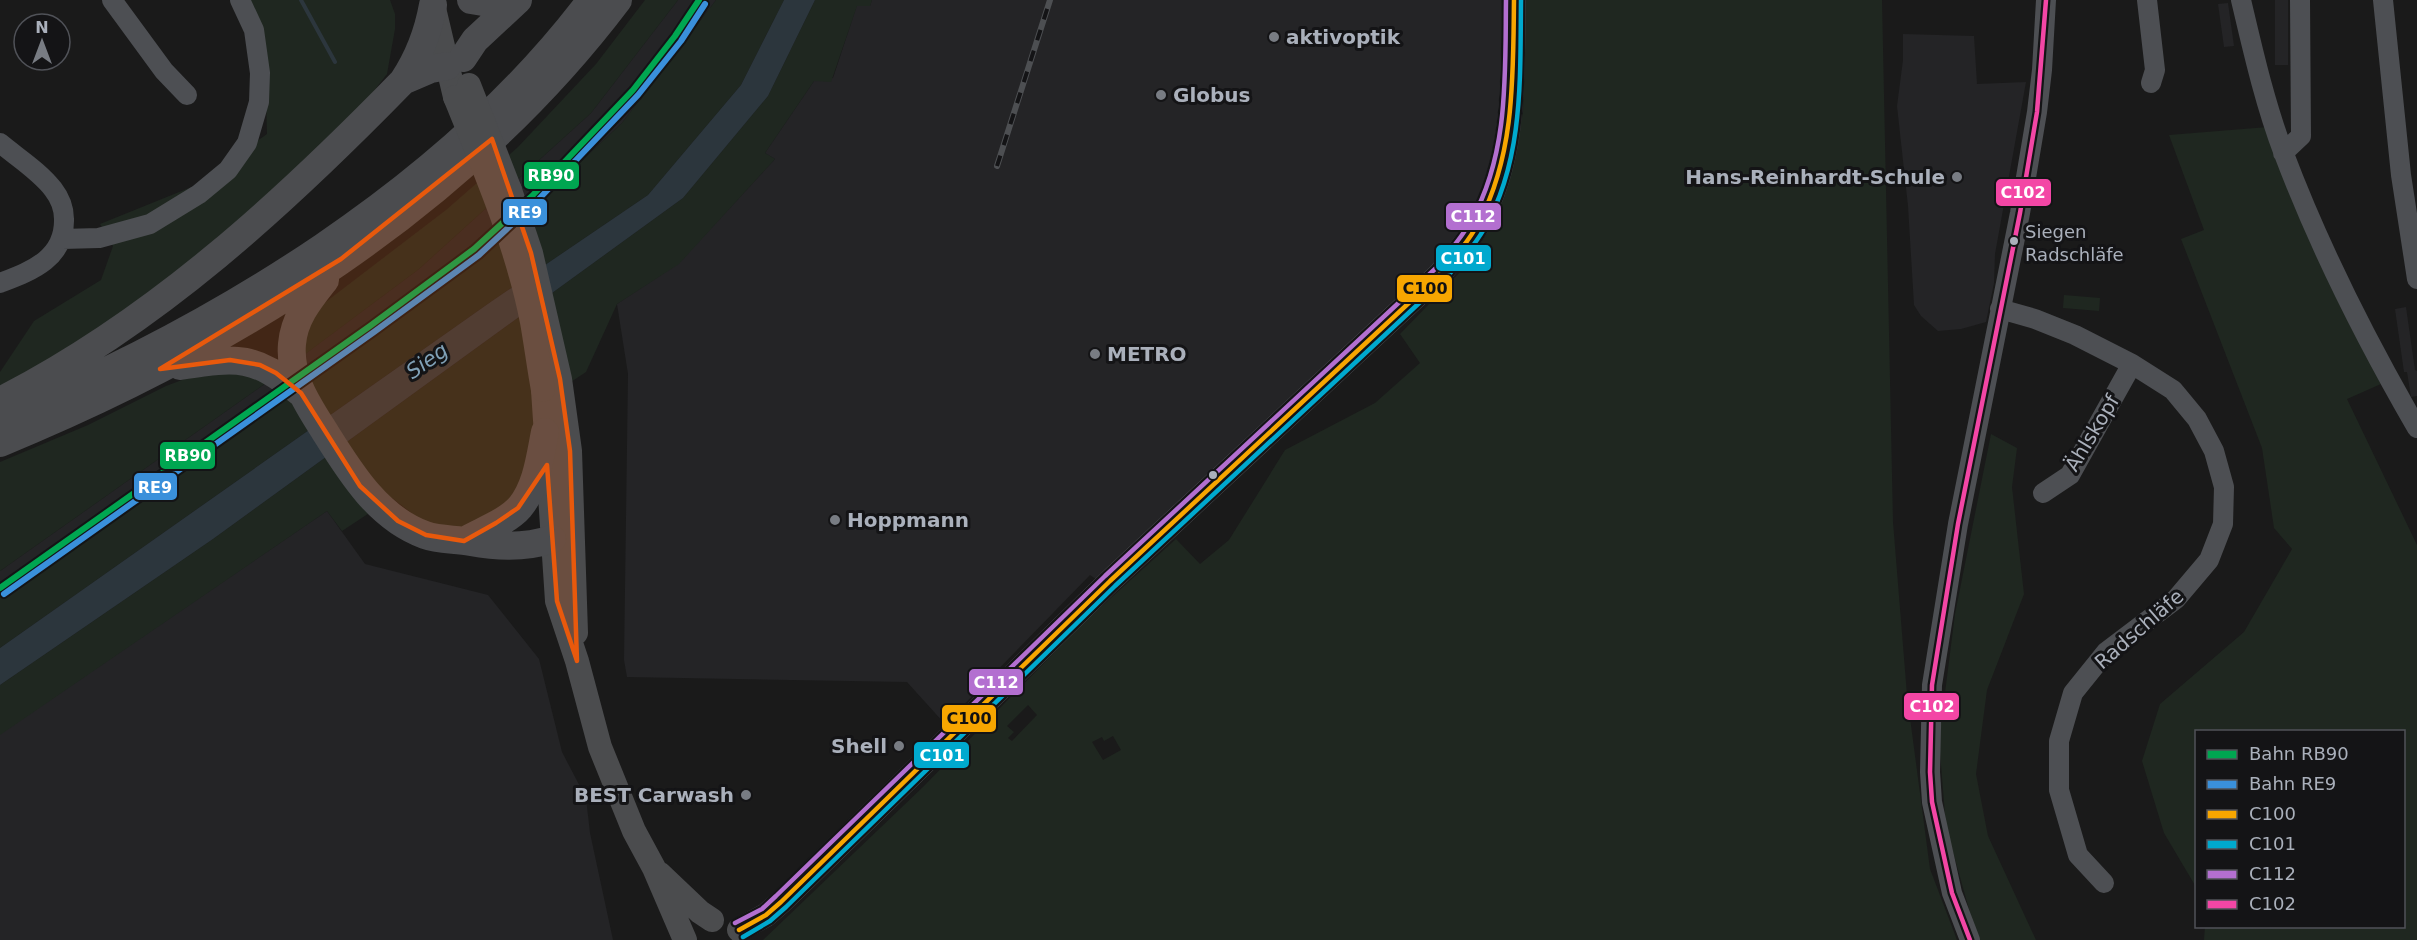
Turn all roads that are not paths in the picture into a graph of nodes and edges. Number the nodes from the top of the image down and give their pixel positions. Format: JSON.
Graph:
{"nodes":[{"id":1,"x":112,"y":0,"type":"edge"},
{"id":2,"x":240,"y":0,"type":"edge"},
{"id":3,"x":471,"y":0,"type":"edge"},
{"id":4,"x":503,"y":0,"type":"edge"},
{"id":5,"x":518,"y":0,"type":"edge"},
{"id":6,"x":591,"y":0,"type":"edge"},
{"id":7,"x":618,"y":0,"type":"edge"},
{"id":8,"x":1514,"y":0,"type":"edge"},
{"id":9,"x":2046,"y":0,"type":"edge"},
{"id":10,"x":2147,"y":0,"type":"edge"},
{"id":11,"x":2241,"y":0,"type":"edge"},
{"id":12,"x":2300,"y":0,"type":"edge"},
{"id":13,"x":2384,"y":0,"type":"edge"},
{"id":14,"x":437,"y":2,"type":"edge"},
{"id":15,"x":459,"y":77,"type":"junction"},
{"id":16,"x":403,"y":81,"type":"junction"},
{"id":17,"x":2151,"y":83,"type":"dead end"},
{"id":18,"x":187,"y":95,"type":"dead end"},
{"id":19,"x":0,"y":143,"type":"edge"},
{"id":20,"x":2283,"y":153,"type":"junction"},
{"id":21,"x":62,"y":239,"type":"junction"},
{"id":22,"x":341,"y":259,"type":"junction"},
{"id":23,"x":2417,"y":279,"type":"edge"},
{"id":24,"x":0,"y":283,"type":"edge"},
{"id":25,"x":2000,"y":309,"type":"junction"},
{"id":26,"x":2132,"y":364,"type":"junction"},
{"id":27,"x":284,"y":368,"type":"junction"},
{"id":28,"x":160,"y":369,"type":"junction"},
{"id":29,"x":551,"y":385,"type":"junction"},
{"id":30,"x":0,"y":402,"type":"edge"},
{"id":31,"x":0,"y":419,"type":"edge"},
{"id":32,"x":2417,"y":428,"type":"edge"},
{"id":33,"x":545,"y":432,"type":"junction"},
{"id":34,"x":0,"y":443,"type":"edge"},
{"id":35,"x":2043,"y":493,"type":"dead end"},
{"id":36,"x":562,"y":538,"type":"junction"},
{"id":37,"x":464,"y":541,"type":"junction"},
{"id":38,"x":654,"y":868,"type":"junction"},
{"id":39,"x":2104,"y":884,"type":"dead end"},
{"id":40,"x":699,"y":933,"type":"edge"},
{"id":41,"x":740,"y":935,"type":"edge"},
{"id":42,"x":1970,"y":940,"type":"edge"}],
"edges":[{"from":1,"to":18,"type":"street"},
{"from":2,"to":21,"type":"street"},
{"from":3,"to":4,"type":"highway"},
{"from":5,"to":15,"type":"highway"},
{"from":6,"to":31,"type":"highway"},
{"from":7,"to":22,"type":"highway"},
{"from":8,"to":41,"type":"main road"},
{"from":9,"to":25,"type":"street"},
{"from":10,"to":17,"type":"street"},
{"from":11,"to":20,"type":"street"},
{"from":12,"to":20,"type":"street"},
{"from":13,"to":23,"type":"street"},
{"from":14,"to":15,"type":"main road"},
{"from":14,"to":16,"type":"highway"},
{"from":15,"to":16,"type":"highway"},
{"from":15,"to":29,"type":"main road","bridge":true},
{"from":16,"to":30,"type":"highway"},
{"from":19,"to":21,"type":"street"},
{"from":20,"to":32,"type":"street"},
{"from":21,"to":24,"type":"street"},
{"from":22,"to":27,"type":"highway"},
{"from":22,"to":28,"type":"highway"},
{"from":25,"to":26,"type":"street","name":"Radschläfe"},
{"from":25,"to":42,"type":"street"},
{"from":26,"to":35,"type":"street","name":"Ählskopf"},
{"from":26,"to":39,"type":"street","name":"Radschläfe"},
{"from":27,"to":28,"type":"highway"},
{"from":27,"to":37,"type":"highway"},
{"from":28,"to":34,"type":"highway"},
{"from":29,"to":33,"type":"main road"},
{"from":29,"to":36,"type":"main road"},
{"from":33,"to":36,"type":"main road"},
{"from":33,"to":37,"type":"highway"},
{"from":36,"to":37,"type":"highway"},
{"from":36,"to":38,"type":"main road"},
{"from":38,"to":40,"type":"main road"},
{"from":38,"to":40,"type":"main road"},
{"from":40,"to":41,"type":"main road"}]}
